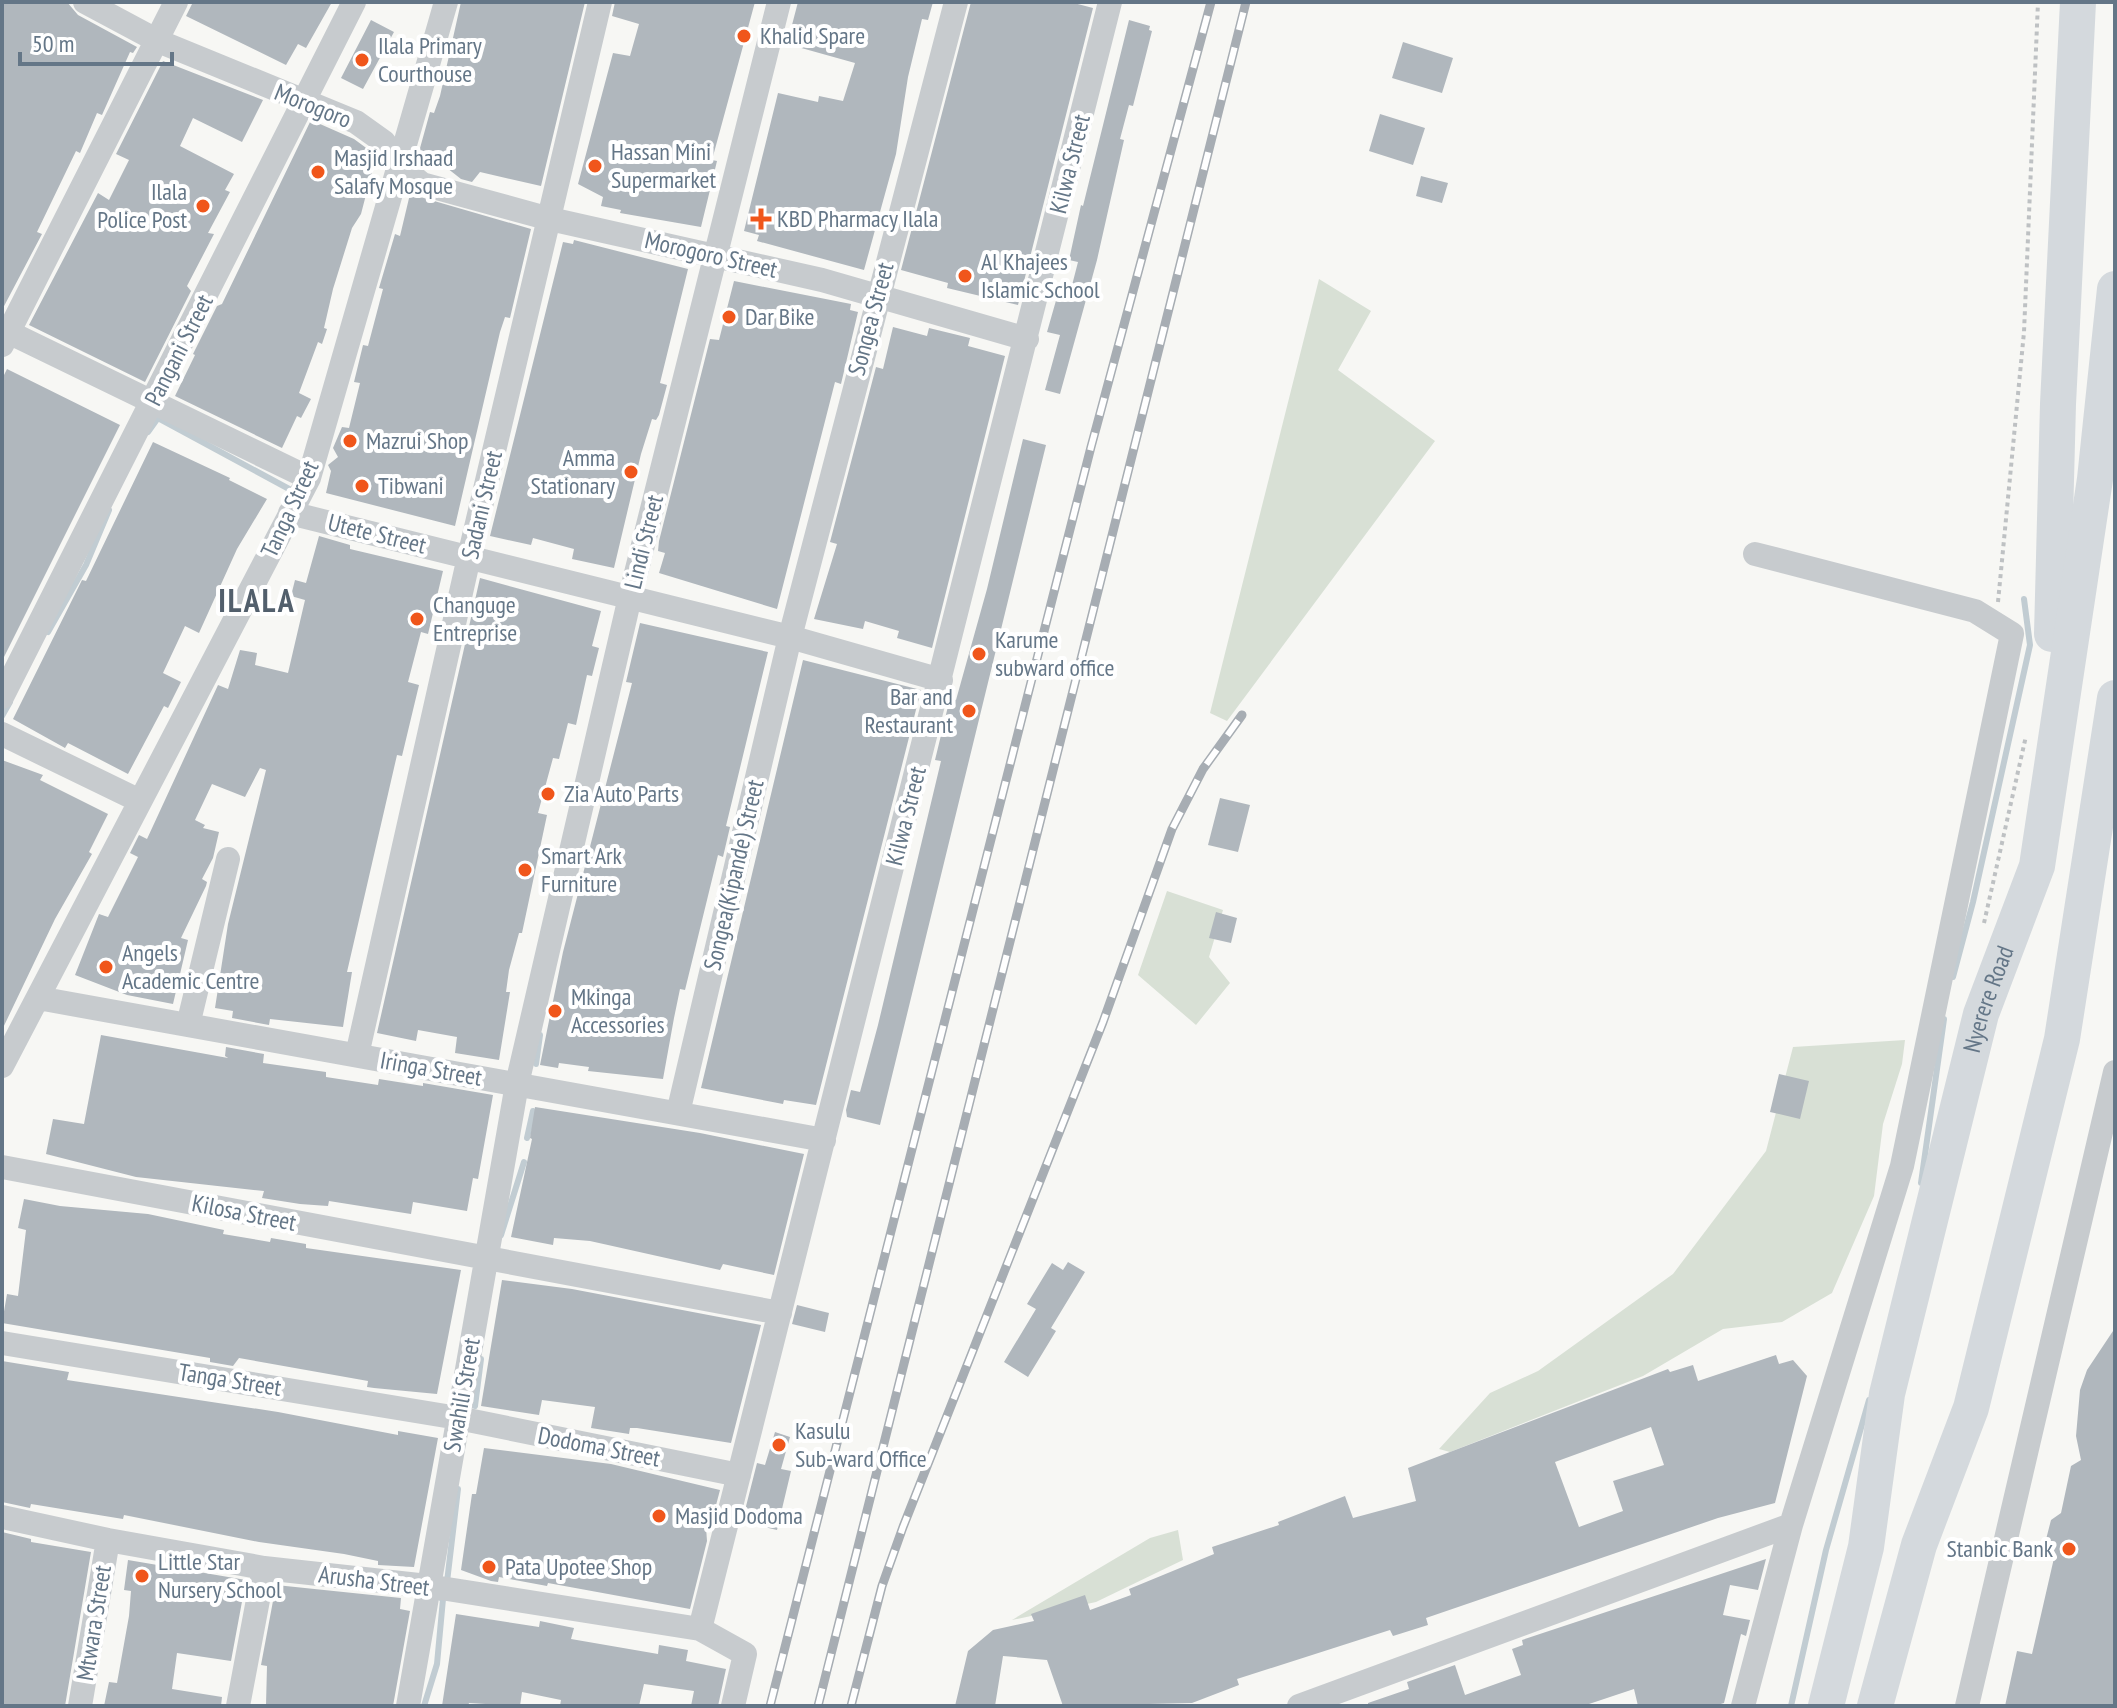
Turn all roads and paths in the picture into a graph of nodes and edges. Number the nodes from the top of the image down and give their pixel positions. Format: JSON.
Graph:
{"nodes":[{"id":1,"x":85,"y":2,"type":"edge"},
{"id":2,"x":176,"y":2,"type":"edge"},
{"id":3,"x":354,"y":2,"type":"edge"},
{"id":4,"x":446,"y":2,"type":"edge"},
{"id":5,"x":600,"y":2,"type":"edge"},
{"id":6,"x":779,"y":2,"type":"edge"},
{"id":7,"x":956,"y":2,"type":"edge"},
{"id":8,"x":1110,"y":2,"type":"edge"},
{"id":9,"x":2038,"y":2,"type":"edge"},
{"id":10,"x":2078,"y":2,"type":"edge"},
{"id":11,"x":158,"y":41,"type":"junction"},
{"id":12,"x":304,"y":104,"type":"junction"},
{"id":13,"x":399,"y":165,"type":"junction"},
{"id":14,"x":550,"y":219,"type":"junction"},
{"id":15,"x":716,"y":256,"type":"junction"},
{"id":16,"x":2115,"y":289,"type":"edge"},
{"id":17,"x":878,"y":295,"type":"junction"},
{"id":18,"x":4,"y":335,"type":"edge"},
{"id":19,"x":1027,"y":339,"type":"junction"},
{"id":20,"x":153,"y":402,"type":"junction"},
{"id":21,"x":309,"y":478,"type":"junction"},
{"id":22,"x":290,"y":513,"type":"junction"},
{"id":23,"x":1755,"y":554,"type":"dead end"},
{"id":24,"x":469,"y":557,"type":"junction"},
{"id":25,"x":630,"y":597,"type":"junction"},
{"id":26,"x":2004,"y":629,"type":"junction"},
{"id":27,"x":790,"y":637,"type":"junction"},
{"id":28,"x":941,"y":680,"type":"junction"},
{"id":29,"x":2,"y":697,"type":"edge"},
{"id":30,"x":2115,"y":698,"type":"edge"},
{"id":31,"x":2,"y":734,"type":"edge"},
{"id":32,"x":2115,"y":770,"type":"edge"},
{"id":33,"x":2048,"y":796,"type":"junction"},
{"id":34,"x":140,"y":801,"type":"junction"},
{"id":35,"x":228,"y":859,"type":"dead end"},
{"id":36,"x":2084,"y":889,"type":"junction"},
{"id":37,"x":38,"y":998,"type":"junction"},
{"id":38,"x":188,"y":1025,"type":"junction"},
{"id":39,"x":357,"y":1055,"type":"junction"},
{"id":40,"x":2,"y":1066,"type":"edge"},
{"id":41,"x":2115,"y":1072,"type":"edge"},
{"id":42,"x":517,"y":1084,"type":"junction"},
{"id":43,"x":678,"y":1113,"type":"junction"},
{"id":44,"x":824,"y":1140,"type":"junction"},
{"id":45,"x":2105,"y":1158,"type":"edge"},
{"id":46,"x":2,"y":1167,"type":"edge"},
{"id":47,"x":486,"y":1259,"type":"junction"},
{"id":48,"x":780,"y":1313,"type":"junction"},
{"id":49,"x":2,"y":1343,"type":"edge"},
{"id":50,"x":458,"y":1418,"type":"junction"},
{"id":51,"x":739,"y":1475,"type":"junction"},
{"id":52,"x":2,"y":1517,"type":"edge"},
{"id":53,"x":1791,"y":1525,"type":"junction"},
{"id":54,"x":108,"y":1540,"type":"junction"},
{"id":55,"x":264,"y":1568,"type":"junction"},
{"id":56,"x":428,"y":1586,"type":"junction"},
{"id":57,"x":700,"y":1629,"type":"junction"},
{"id":58,"x":80,"y":1706,"type":"edge"},
{"id":59,"x":238,"y":1706,"type":"edge"},
{"id":60,"x":408,"y":1706,"type":"edge"},
{"id":61,"x":733,"y":1706,"type":"edge"},
{"id":62,"x":1299,"y":1706,"type":"edge"},
{"id":63,"x":1743,"y":1706,"type":"edge"},
{"id":64,"x":1826,"y":1706,"type":"edge"},
{"id":65,"x":1875,"y":1706,"type":"edge"},
{"id":66,"x":1967,"y":1706,"type":"edge"}],
"edges":[{"from":1,"to":11,"type":"street","name":"Morogoro"},
{"from":2,"to":11,"type":"street"},
{"from":3,"to":12,"type":"street","name":"Pangani Street"},
{"from":4,"to":13,"type":"street","name":"Tanga Street"},
{"from":5,"to":14,"type":"street","name":"Sadani Street"},
{"from":6,"to":15,"type":"street","name":"Lindi Street"},
{"from":7,"to":17,"type":"street","name":"Songea Street"},
{"from":8,"to":19,"type":"street","name":"Kilwa Street"},
{"from":9,"to":26,"type":"path"},
{"from":10,"to":33,"type":"highway"},
{"from":11,"to":12,"type":"street","name":"Morogoro"},
{"from":11,"to":18,"type":"street"},
{"from":12,"to":13,"type":"street","name":"Morogoro"},
{"from":12,"to":20,"type":"street","name":"Pangani Street"},
{"from":13,"to":14,"type":"street","name":"Morogoro Street"},
{"from":13,"to":21,"type":"street","name":"Tanga Street"},
{"from":14,"to":15,"type":"street","name":"Morogoro Street"},
{"from":14,"to":24,"type":"street","name":"Sadani Street"},
{"from":15,"to":17,"type":"street","name":"Morogoro Street"},
{"from":15,"to":25,"type":"street","name":"Lindi Street"},
{"from":16,"to":33,"type":"highway","name":"Nyerere Road"},
{"from":17,"to":19,"type":"street","name":"Morogoro Street"},
{"from":17,"to":27,"type":"street","name":"Songea Street"},
{"from":18,"to":20,"type":"street"},
{"from":19,"to":28,"type":"street","name":"Kilwa Street"},
{"from":20,"to":21,"type":"street"},
{"from":20,"to":29,"type":"street","name":"Pangani Street"},
{"from":21,"to":22,"type":"street","name":"Tanga Street"},
{"from":22,"to":24,"type":"street","name":"Utete Street"},
{"from":22,"to":34,"type":"street","name":"Tanga Street"},
{"from":23,"to":26,"type":"street"},
{"from":24,"to":25,"type":"street","name":"Utete Street"},
{"from":24,"to":39,"type":"street","name":"Sadani Street"},
{"from":25,"to":27,"type":"street","name":"Utete Street"},
{"from":25,"to":42,"type":"street","name":"Lindi Street"},
{"from":26,"to":53,"type":"street"},
{"from":27,"to":28,"type":"street","name":"Utete Street"},
{"from":27,"to":43,"type":"street","name":"Songea(Kipande) Street"},
{"from":28,"to":44,"type":"street","name":"Kilwa Street"},
{"from":30,"to":36,"type":"highway"},
{"from":31,"to":34,"type":"street"},
{"from":32,"to":36,"type":"highway"},
{"from":33,"to":64,"type":"highway","name":"Nyerere Road"},
{"from":34,"to":37,"type":"street","name":"Tanga Street"},
{"from":35,"to":38,"type":"street"},
{"from":36,"to":65,"type":"highway"},
{"from":37,"to":38,"type":"street","name":"Iringa Street"},
{"from":37,"to":40,"type":"street","name":"Tanga Street"},
{"from":38,"to":39,"type":"street","name":"Iringa Street"},
{"from":39,"to":42,"type":"street","name":"Iringa Street"},
{"from":41,"to":45,"type":"street"},
{"from":42,"to":43,"type":"street","name":"Iringa Street"},
{"from":42,"to":47,"type":"street","name":"Swahili Street"},
{"from":43,"to":44,"type":"street","name":"Iringa Street"},
{"from":44,"to":48,"type":"street","name":"Kilwa Street"},
{"from":45,"to":66,"type":"street"},
{"from":46,"to":47,"type":"street","name":"Kilosa Street"},
{"from":47,"to":48,"type":"street","name":"Kilosa Street"},
{"from":47,"to":50,"type":"street","name":"Swahili Street"},
{"from":48,"to":51,"type":"street","name":"Kilwa Street"},
{"from":49,"to":50,"type":"street","name":"Tanga Street"},
{"from":50,"to":51,"type":"street","name":"Dodoma Street"},
{"from":50,"to":56,"type":"street","name":"Swahili Street"},
{"from":51,"to":57,"type":"street","name":"Kilwa Street"},
{"from":52,"to":54,"type":"street","name":"Arusha Street"},
{"from":53,"to":62,"type":"street"},
{"from":53,"to":63,"type":"street"},
{"from":54,"to":55,"type":"street","name":"Arusha Street"},
{"from":54,"to":58,"type":"street","name":"Mtwara Street"},
{"from":55,"to":56,"type":"street","name":"Arusha Street"},
{"from":55,"to":59,"type":"street"},
{"from":56,"to":57,"type":"street","name":"Arusha Street"},
{"from":56,"to":60,"type":"street","name":"Swahili Street"},
{"from":57,"to":61,"type":"street"}]}
